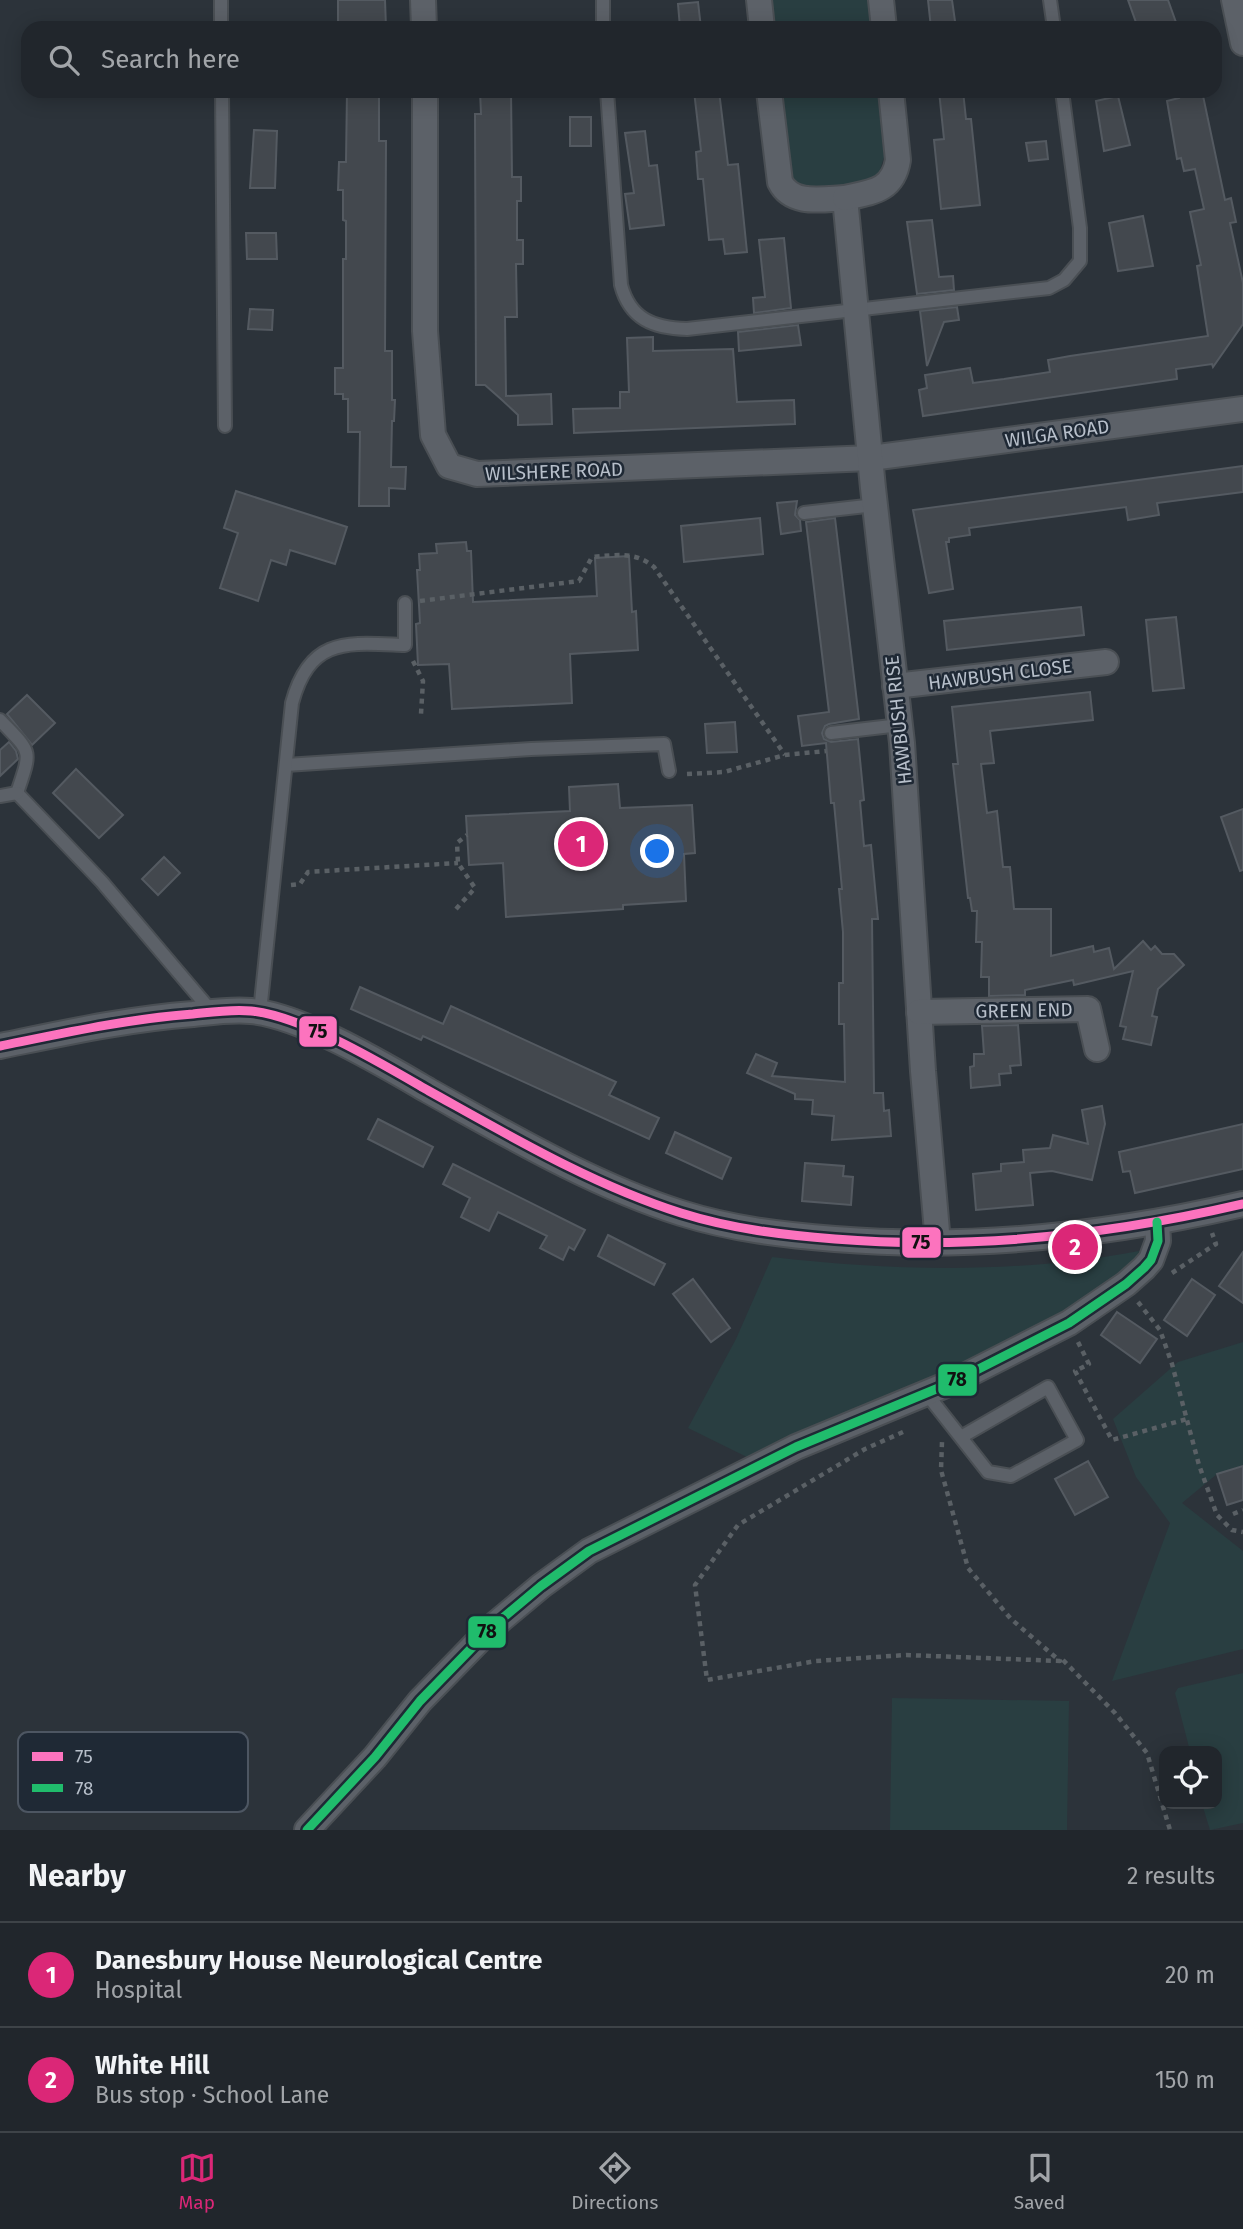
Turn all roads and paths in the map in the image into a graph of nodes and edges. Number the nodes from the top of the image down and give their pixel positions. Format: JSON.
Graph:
{"nodes":[{"id":1,"x":221,"y":0,"type":"edge"},
{"id":2,"x":423,"y":0,"type":"edge"},
{"id":3,"x":603,"y":0,"type":"edge"},
{"id":4,"x":758,"y":0,"type":"edge"},
{"id":5,"x":881,"y":0,"type":"edge"},
{"id":6,"x":1050,"y":0,"type":"edge"},
{"id":7,"x":1234,"y":0,"type":"edge"},
{"id":8,"x":221,"y":21,"type":"edge"},
{"id":9,"x":424,"y":21,"type":"edge"},
{"id":10,"x":603,"y":21,"type":"edge"},
{"id":11,"x":761,"y":21,"type":"edge"},
{"id":12,"x":883,"y":21,"type":"edge"},
{"id":13,"x":1053,"y":21,"type":"edge"},
{"id":14,"x":1243,"y":43,"type":"edge"},
{"id":15,"x":222,"y":98,"type":"edge"},
{"id":16,"x":425,"y":98,"type":"edge"},
{"id":17,"x":608,"y":98,"type":"edge"},
{"id":18,"x":770,"y":98,"type":"edge"},
{"id":19,"x":892,"y":98,"type":"edge"},
{"id":20,"x":1063,"y":98,"type":"edge"},
{"id":21,"x":845,"y":198,"type":"junction"},
{"id":22,"x":856,"y":309,"type":"junction"},
{"id":23,"x":1243,"y":409,"type":"edge"},
{"id":24,"x":225,"y":426,"type":"dead end"},
{"id":25,"x":871,"y":458,"type":"junction"},
{"id":26,"x":875,"y":505,"type":"junction"},
{"id":27,"x":804,"y":513,"type":"dead end"},
{"id":28,"x":405,"y":603,"type":"joint"},
{"id":29,"x":405,"y":645,"type":"junction"},
{"id":30,"x":1106,"y":662,"type":"dead end"},
{"id":31,"x":895,"y":686,"type":"junction"},
{"id":32,"x":421,"y":714,"type":"dead end"},
{"id":33,"x":0,"y":719,"type":"edge"},
{"id":34,"x":900,"y":724,"type":"junction"},
{"id":35,"x":831,"y":733,"type":"dead end"},
{"id":36,"x":837,"y":750,"type":"dead end"},
{"id":37,"x":785,"y":755,"type":"junction"},
{"id":38,"x":286,"y":765,"type":"junction"},
{"id":39,"x":669,"y":771,"type":"joint"},
{"id":40,"x":17,"y":793,"type":"junction"},
{"id":41,"x":0,"y":796,"type":"edge"},
{"id":42,"x":467,"y":835,"type":"dead end"},
{"id":43,"x":458,"y":863,"type":"junction"},
{"id":44,"x":273,"y":887,"type":"junction"},
{"id":45,"x":456,"y":909,"type":"dead end"},
{"id":46,"x":212,"y":1012,"type":"junction"},
{"id":47,"x":260,"y":1012,"type":"junction"},
{"id":48,"x":919,"y":1012,"type":"junction"},
{"id":49,"x":0,"y":1046,"type":"edge"},
{"id":50,"x":1097,"y":1049,"type":"dead end"},
{"id":51,"x":1243,"y":1204,"type":"edge"},
{"id":52,"x":1157,"y":1222,"type":"junction"},
{"id":53,"x":938,"y":1242,"type":"junction"},
{"id":54,"x":1126,"y":1284,"type":"junction"},
{"id":55,"x":1069,"y":1323,"type":"junction"},
{"id":56,"x":926,"y":1393,"type":"junction"},
{"id":57,"x":942,"y":1414,"type":"junction"},
{"id":58,"x":1187,"y":1419,"type":"junction"},
{"id":59,"x":961,"y":1437,"type":"junction"},
{"id":60,"x":1243,"y":1510,"type":"edge"},
{"id":61,"x":1233,"y":1514,"type":"dead end"},
{"id":62,"x":1243,"y":1532,"type":"edge"},
{"id":63,"x":1063,"y":1660,"type":"dead end"},
{"id":64,"x":307,"y":1830,"type":"edge"},
{"id":65,"x":1170,"y":1830,"type":"edge"}],
"edges":[{"from":1,"to":8,"type":"lane"},
{"from":2,"to":9,"type":"street"},
{"from":3,"to":10,"type":"lane"},
{"from":4,"to":11,"type":"street"},
{"from":5,"to":12,"type":"street"},
{"from":6,"to":13,"type":"lane"},
{"from":7,"to":14,"type":"street"},
{"from":15,"to":24,"type":"lane"},
{"from":16,"to":25,"type":"street","name":"WILSHERE ROAD"},
{"from":17,"to":22,"type":"lane"},
{"from":18,"to":21,"type":"street"},
{"from":19,"to":21,"type":"street"},
{"from":20,"to":22,"type":"lane"},
{"from":21,"to":22,"type":"street","name":"HAWBUSH RISE"},
{"from":22,"to":25,"type":"street","name":"HAWBUSH RISE"},
{"from":23,"to":25,"type":"street","name":"WILGA ROAD"},
{"from":25,"to":26,"type":"street","name":"HAWBUSH RISE"},
{"from":26,"to":27,"type":"lane"},
{"from":26,"to":31,"type":"street","name":"HAWBUSH RISE"},
{"from":28,"to":29,"type":"lane"},
{"from":28,"to":37,"type":"path"},
{"from":29,"to":32,"type":"path"},
{"from":29,"to":38,"type":"lane"},
{"from":30,"to":31,"type":"street","name":"HAWBUSH CLOSE"},
{"from":31,"to":34,"type":"street","name":"HAWBUSH RISE"},
{"from":33,"to":40,"type":"lane"},
{"from":34,"to":35,"type":"lane"},
{"from":34,"to":48,"type":"street","name":"HAWBUSH RISE"},
{"from":36,"to":37,"type":"path"},
{"from":37,"to":39,"type":"path"},
{"from":38,"to":39,"type":"lane"},
{"from":38,"to":44,"type":"lane"},
{"from":40,"to":41,"type":"lane"},
{"from":40,"to":46,"type":"lane"},
{"from":42,"to":43,"type":"path"},
{"from":43,"to":44,"type":"path"},
{"from":43,"to":45,"type":"path"},
{"from":44,"to":47,"type":"lane"},
{"from":46,"to":47,"type":"street"},
{"from":46,"to":49,"type":"street"},
{"from":47,"to":53,"type":"street"},
{"from":48,"to":50,"type":"street","name":"GREEN END"},
{"from":48,"to":53,"type":"street","name":"HAWBUSH RISE"},
{"from":51,"to":52,"type":"street"},
{"from":52,"to":53,"type":"street"},
{"from":52,"to":54,"type":"street"},
{"from":54,"to":55,"type":"street"},
{"from":54,"to":58,"type":"path"},
{"from":55,"to":56,"type":"street"},
{"from":55,"to":58,"type":"path"},
{"from":56,"to":57,"type":"lane"},
{"from":56,"to":64,"type":"street"},
{"from":57,"to":57,"type":"path"},
{"from":57,"to":59,"type":"lane"},
{"from":58,"to":62,"type":"path"},
{"from":59,"to":59,"type":"lane"},
{"from":60,"to":61,"type":"path"},
{"from":63,"to":65,"type":"path"}]}
